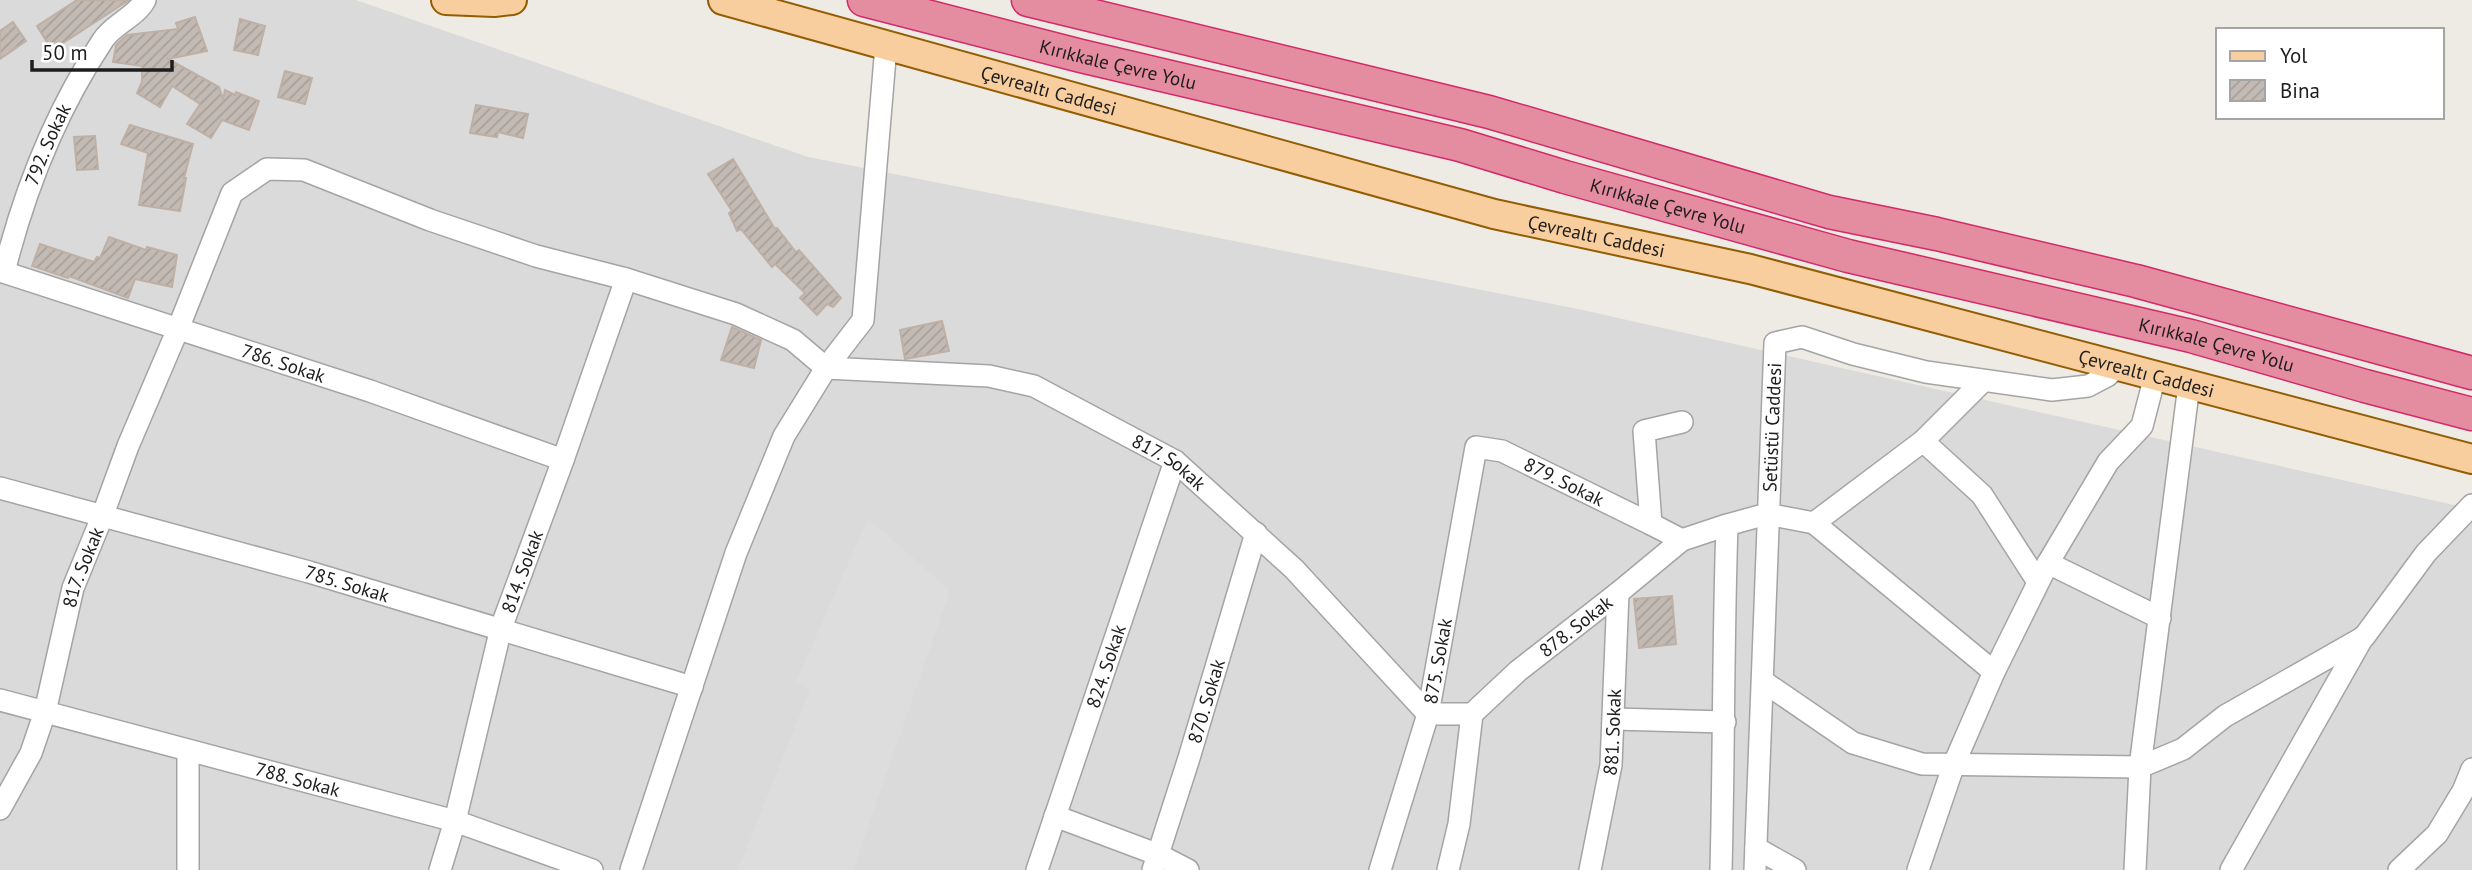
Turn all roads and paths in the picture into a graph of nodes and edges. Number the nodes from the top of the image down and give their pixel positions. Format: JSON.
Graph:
{"nodes":[{"id":1,"x":145,"y":0,"type":"edge"},
{"id":2,"x":446,"y":0,"type":"edge"},
{"id":3,"x":512,"y":0,"type":"edge"},
{"id":4,"x":723,"y":0,"type":"edge"},
{"id":5,"x":864,"y":0,"type":"edge"},
{"id":6,"x":1028,"y":0,"type":"edge"},
{"id":7,"x":886,"y":46,"type":"junction"},
{"id":8,"x":2,"y":271,"type":"edge"},
{"id":9,"x":626,"y":279,"type":"junction"},
{"id":10,"x":178,"y":329,"type":"junction"},
{"id":11,"x":2119,"y":366,"type":"junction"},
{"id":12,"x":826,"y":368,"type":"junction"},
{"id":13,"x":2472,"y":373,"type":"edge"},
{"id":14,"x":2155,"y":376,"type":"junction"},
{"id":15,"x":1983,"y":381,"type":"junction"},
{"id":16,"x":2189,"y":385,"type":"junction"},
{"id":17,"x":2472,"y":414,"type":"edge"},
{"id":18,"x":1682,"y":422,"type":"dead end"},
{"id":19,"x":1923,"y":441,"type":"junction"},
{"id":20,"x":1476,"y":447,"type":"joint"},
{"id":21,"x":2472,"y":459,"type":"edge"},
{"id":22,"x":563,"y":460,"type":"junction"},
{"id":23,"x":1175,"y":461,"type":"junction"},
{"id":24,"x":0,"y":488,"type":"edge"},
{"id":25,"x":2472,"y":505,"type":"edge"},
{"id":26,"x":1767,"y":514,"type":"junction"},
{"id":27,"x":103,"y":517,"type":"junction"},
{"id":28,"x":1814,"y":523,"type":"junction"},
{"id":29,"x":1651,"y":524,"type":"junction"},
{"id":30,"x":1727,"y":525,"type":"junction"},
{"id":31,"x":1256,"y":533,"type":"junction"},
{"id":32,"x":1682,"y":540,"type":"junction"},
{"id":33,"x":2043,"y":572,"type":"junction"},
{"id":34,"x":1618,"y":593,"type":"junction"},
{"id":35,"x":2160,"y":618,"type":"junction"},
{"id":36,"x":501,"y":628,"type":"junction"},
{"id":37,"x":2364,"y":636,"type":"junction"},
{"id":38,"x":1994,"y":672,"type":"junction"},
{"id":39,"x":1764,"y":682,"type":"junction"},
{"id":40,"x":692,"y":687,"type":"junction"},
{"id":41,"x":0,"y":700,"type":"edge"},
{"id":42,"x":46,"y":712,"type":"junction"},
{"id":43,"x":1428,"y":714,"type":"junction"},
{"id":44,"x":1472,"y":714,"type":"junction"},
{"id":45,"x":1614,"y":719,"type":"junction"},
{"id":46,"x":1725,"y":722,"type":"junction"},
{"id":47,"x":188,"y":751,"type":"junction"},
{"id":48,"x":1954,"y":764,"type":"junction"},
{"id":49,"x":2140,"y":767,"type":"junction"},
{"id":50,"x":2472,"y":769,"type":"edge"},
{"id":51,"x":0,"y":809,"type":"edge"},
{"id":52,"x":1055,"y":816,"type":"junction"},
{"id":53,"x":455,"y":821,"type":"junction"},
{"id":54,"x":1756,"y":848,"type":"junction"},
{"id":55,"x":1156,"y":863,"type":"edge"},
{"id":56,"x":188,"y":870,"type":"edge"},
{"id":57,"x":440,"y":870,"type":"edge"},
{"id":58,"x":592,"y":870,"type":"edge"},
{"id":59,"x":631,"y":870,"type":"edge"},
{"id":60,"x":1037,"y":870,"type":"edge"},
{"id":61,"x":1188,"y":870,"type":"edge"},
{"id":62,"x":1380,"y":870,"type":"edge"},
{"id":63,"x":1448,"y":870,"type":"edge"},
{"id":64,"x":1590,"y":870,"type":"edge"},
{"id":65,"x":1721,"y":870,"type":"edge"},
{"id":66,"x":1755,"y":870,"type":"edge"},
{"id":67,"x":1795,"y":870,"type":"edge"},
{"id":68,"x":1918,"y":870,"type":"edge"},
{"id":69,"x":2135,"y":870,"type":"edge"},
{"id":70,"x":2231,"y":870,"type":"edge"},
{"id":71,"x":2399,"y":870,"type":"edge"}],
"edges":[{"from":1,"to":8,"type":"street","name":"792. Sokak"},
{"from":2,"to":3,"type":"main road"},
{"from":4,"to":7,"type":"main road","name":"Çevrealtı Caddesi"},
{"from":5,"to":17,"type":"highway","name":"Kırıkkale Çevre Yolu"},
{"from":6,"to":13,"type":"highway","name":"Kırıkkale Çevre Yolu"},
{"from":7,"to":11,"type":"main road","name":"Çevrealtı Caddesi"},
{"from":7,"to":12,"type":"street"},
{"from":8,"to":10,"type":"street","name":"786. Sokak"},
{"from":9,"to":10,"type":"street","name":"817. Sokak"},
{"from":9,"to":12,"type":"street","name":"817. Sokak"},
{"from":9,"to":22,"type":"street","name":"814. Sokak"},
{"from":10,"to":22,"type":"street","name":"786. Sokak"},
{"from":10,"to":27,"type":"street","name":"817. Sokak"},
{"from":11,"to":14,"type":"main road","name":"Çevrealtı Caddesi"},
{"from":11,"to":15,"type":"street","name":"Setüstü Caddesi"},
{"from":12,"to":23,"type":"street","name":"817. Sokak"},
{"from":12,"to":40,"type":"street"},
{"from":14,"to":16,"type":"main road","name":"Çevrealtı Caddesi"},
{"from":14,"to":33,"type":"street"},
{"from":15,"to":19,"type":"street"},
{"from":15,"to":26,"type":"street","name":"Setüstü Caddesi"},
{"from":16,"to":21,"type":"main road","name":"Çevrealtı Caddesi"},
{"from":16,"to":35,"type":"street"},
{"from":18,"to":29,"type":"street"},
{"from":19,"to":28,"type":"street"},
{"from":19,"to":33,"type":"street"},
{"from":20,"to":29,"type":"street","name":"879. Sokak"},
{"from":20,"to":43,"type":"street","name":"875. Sokak"},
{"from":22,"to":36,"type":"street","name":"814. Sokak"},
{"from":23,"to":31,"type":"street","name":"817. Sokak"},
{"from":23,"to":52,"type":"street","name":"824. Sokak"},
{"from":24,"to":27,"type":"street","name":"785. Sokak"},
{"from":25,"to":37,"type":"street"},
{"from":26,"to":28,"type":"street"},
{"from":26,"to":30,"type":"street"},
{"from":26,"to":39,"type":"street","name":"Setüstü Caddesi"},
{"from":27,"to":36,"type":"street","name":"785. Sokak"},
{"from":27,"to":42,"type":"street","name":"817. Sokak"},
{"from":28,"to":38,"type":"street"},
{"from":29,"to":32,"type":"street","name":"879. Sokak"},
{"from":30,"to":32,"type":"street"},
{"from":30,"to":46,"type":"street"},
{"from":31,"to":43,"type":"street","name":"817. Sokak"},
{"from":31,"to":55,"type":"street","name":"870. Sokak"},
{"from":32,"to":34,"type":"street","name":"878. Sokak"},
{"from":33,"to":35,"type":"street"},
{"from":33,"to":38,"type":"street"},
{"from":34,"to":44,"type":"street","name":"878. Sokak"},
{"from":34,"to":45,"type":"street","name":"881. Sokak"},
{"from":35,"to":49,"type":"street"},
{"from":36,"to":40,"type":"street","name":"785. Sokak"},
{"from":36,"to":53,"type":"street","name":"814. Sokak"},
{"from":37,"to":49,"type":"street"},
{"from":37,"to":70,"type":"street"},
{"from":38,"to":48,"type":"street"},
{"from":39,"to":48,"type":"street"},
{"from":39,"to":54,"type":"street","name":"Setüstü Caddesi"},
{"from":40,"to":59,"type":"street"},
{"from":41,"to":42,"type":"street","name":"788. Sokak"},
{"from":42,"to":47,"type":"street","name":"788. Sokak"},
{"from":42,"to":51,"type":"street","name":"817. Sokak"},
{"from":43,"to":44,"type":"street"},
{"from":43,"to":62,"type":"street","name":"875. Sokak"},
{"from":44,"to":63,"type":"street"},
{"from":45,"to":46,"type":"street"},
{"from":45,"to":64,"type":"street","name":"881. Sokak"},
{"from":46,"to":65,"type":"street"},
{"from":47,"to":53,"type":"street","name":"788. Sokak"},
{"from":47,"to":56,"type":"street"},
{"from":48,"to":49,"type":"street"},
{"from":48,"to":68,"type":"street"},
{"from":49,"to":69,"type":"street"},
{"from":50,"to":71,"type":"street"},
{"from":52,"to":55,"type":"street"},
{"from":52,"to":60,"type":"street","name":"824. Sokak"},
{"from":53,"to":57,"type":"street","name":"814. Sokak"},
{"from":53,"to":58,"type":"street","name":"788. Sokak"},
{"from":54,"to":66,"type":"street","name":"Setüstü Caddesi"},
{"from":54,"to":67,"type":"street"},
{"from":55,"to":61,"type":"street"}]}
